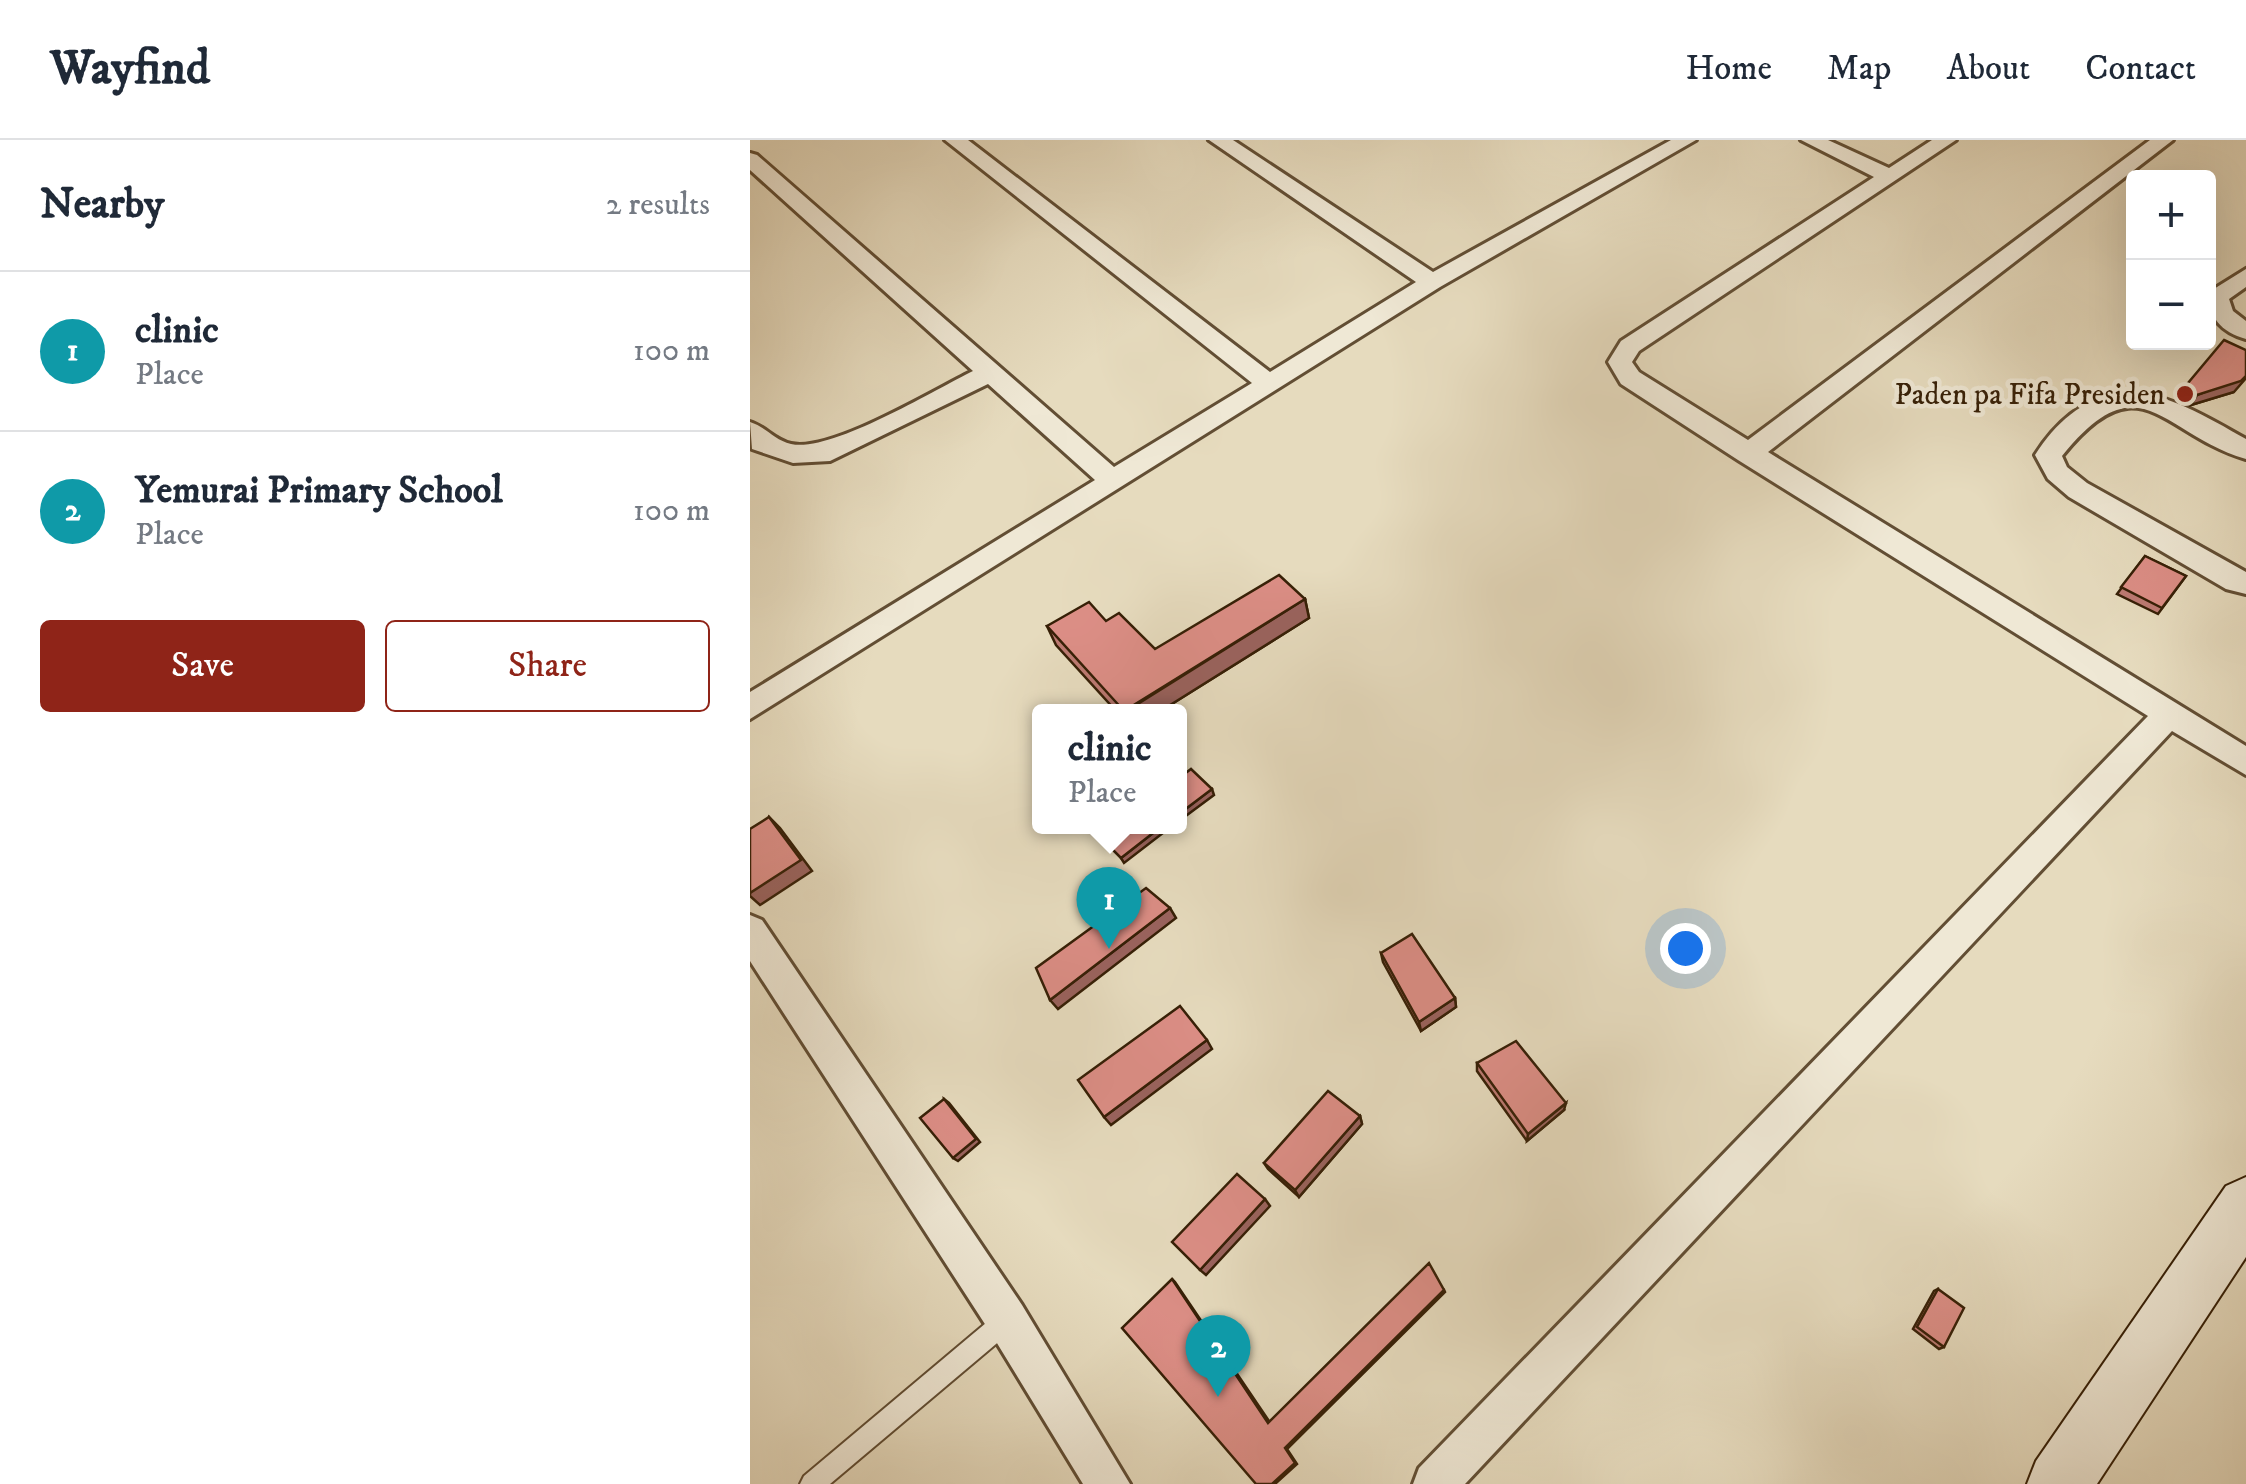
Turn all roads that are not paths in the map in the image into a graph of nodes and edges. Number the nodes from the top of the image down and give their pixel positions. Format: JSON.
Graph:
{"nodes":[{"id":1,"x":955,"y":140,"type":"edge"},
{"id":2,"x":1219,"y":140,"type":"edge"},
{"id":3,"x":1686,"y":140,"type":"edge"},
{"id":4,"x":1811,"y":140,"type":"edge"},
{"id":5,"x":1946,"y":140,"type":"edge"},
{"id":6,"x":2162,"y":140,"type":"edge"},
{"id":7,"x":750,"y":159,"type":"edge"},
{"id":8,"x":1889,"y":176,"type":"junction"},
{"id":9,"x":2246,"y":276,"type":"edge"},
{"id":10,"x":1432,"y":282,"type":"junction"},
{"id":11,"x":2246,"y":331,"type":"edge"},
{"id":12,"x":989,"y":373,"type":"junction"},
{"id":13,"x":1268,"y":383,"type":"junction"},
{"id":14,"x":750,"y":431,"type":"edge"},
{"id":15,"x":2246,"y":450,"type":"edge"},
{"id":16,"x":1748,"y":454,"type":"junction"},
{"id":17,"x":1114,"y":482,"type":"junction"},
{"id":18,"x":2246,"y":583,"type":"edge"},
{"id":19,"x":750,"y":707,"type":"edge"},
{"id":20,"x":2170,"y":714,"type":"junction"},
{"id":21,"x":2246,"y":762,"type":"edge"},
{"id":22,"x":750,"y":931,"type":"edge"},
{"id":23,"x":2246,"y":1206,"type":"edge"},
{"id":24,"x":1007,"y":1320,"type":"junction"},
{"id":25,"x":812,"y":1484,"type":"edge"},
{"id":26,"x":1108,"y":1484,"type":"edge"},
{"id":27,"x":1436,"y":1484,"type":"edge"},
{"id":28,"x":2060,"y":1484,"type":"edge"}],
"edges":[{"from":1,"to":13,"type":"street"},
{"from":2,"to":10,"type":"street"},
{"from":3,"to":10,"type":"street"},
{"from":4,"to":8,"type":"street"},
{"from":5,"to":8,"type":"street"},
{"from":6,"to":16,"type":"street"},
{"from":7,"to":12,"type":"street"},
{"from":8,"to":16,"type":"street"},
{"from":9,"to":11,"type":"street"},
{"from":10,"to":13,"type":"street"},
{"from":12,"to":14,"type":"street"},
{"from":12,"to":17,"type":"street"},
{"from":13,"to":17,"type":"street"},
{"from":15,"to":18,"type":"street"},
{"from":16,"to":20,"type":"street"},
{"from":17,"to":19,"type":"street"},
{"from":20,"to":21,"type":"street"},
{"from":20,"to":27,"type":"street"},
{"from":22,"to":24,"type":"street"},
{"from":23,"to":28,"type":"street"},
{"from":24,"to":25,"type":"lane"},
{"from":24,"to":26,"type":"street"}]}
